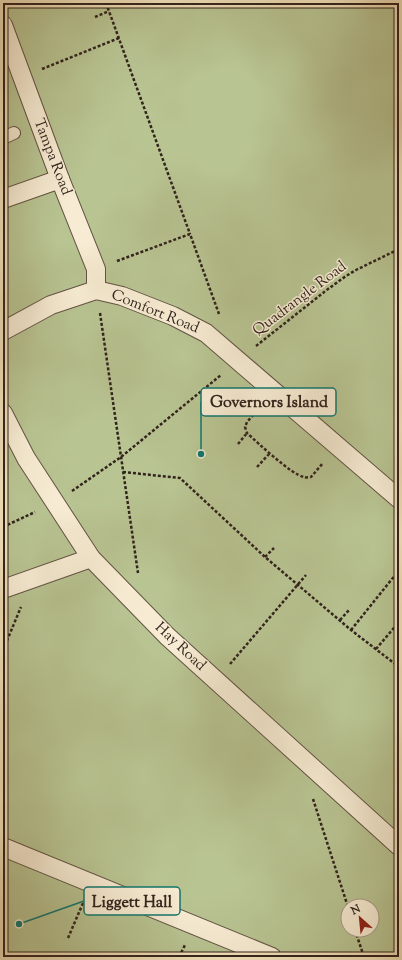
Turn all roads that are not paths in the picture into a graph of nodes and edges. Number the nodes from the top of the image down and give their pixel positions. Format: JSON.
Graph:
{"nodes":[{"id":1,"x":3,"y":25,"type":"edge"},
{"id":2,"x":14,"y":133,"type":"dead end"},
{"id":3,"x":3,"y":138,"type":"edge"},
{"id":4,"x":60,"y":178,"type":"junction"},
{"id":5,"x":3,"y":199,"type":"edge"},
{"id":6,"x":96,"y":290,"type":"junction"},
{"id":7,"x":3,"y":331,"type":"edge"},
{"id":8,"x":3,"y":413,"type":"edge"},
{"id":9,"x":399,"y":499,"type":"edge"},
{"id":10,"x":91,"y":558,"type":"junction"},
{"id":11,"x":3,"y":589,"type":"edge"},
{"id":12,"x":399,"y":846,"type":"edge"},
{"id":13,"x":3,"y":847,"type":"edge"},
{"id":14,"x":272,"y":957,"type":"edge"}],
"edges":[{"from":1,"to":4,"type":"street","name":"Tampa Road"},
{"from":2,"to":3,"type":"lane"},
{"from":4,"to":5,"type":"street"},
{"from":4,"to":6,"type":"street","name":"Tampa Road"},
{"from":6,"to":7,"type":"street","name":"Comfort Road"},
{"from":6,"to":9,"type":"street","name":"Comfort Road"},
{"from":8,"to":10,"type":"street","name":"Hay Road"},
{"from":10,"to":11,"type":"street"},
{"from":10,"to":12,"type":"street","name":"Hay Road"},
{"from":13,"to":14,"type":"street"}]}
